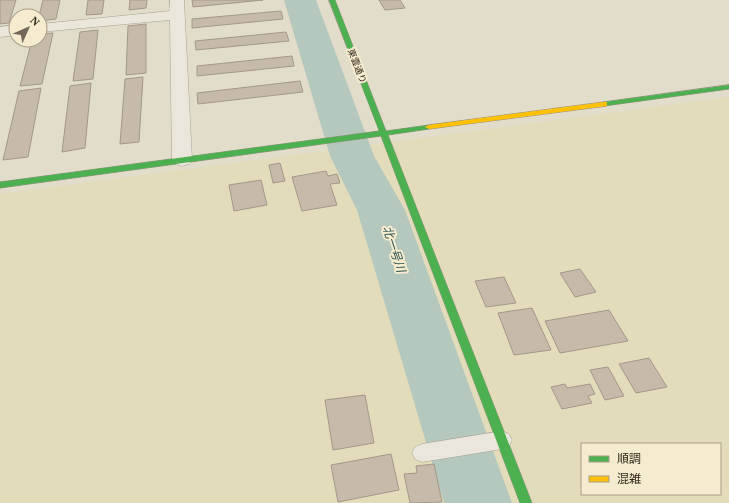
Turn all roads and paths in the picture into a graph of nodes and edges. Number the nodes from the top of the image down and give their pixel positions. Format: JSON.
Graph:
{"nodes":[{"id":1,"x":332,"y":0,"type":"edge"},
{"id":2,"x":177,"y":7,"type":"edge"},
{"id":3,"x":48,"y":27,"type":"edge"},
{"id":4,"x":729,"y":87,"type":"edge"},
{"id":5,"x":383,"y":133,"type":"junction"},
{"id":6,"x":182,"y":160,"type":"junction"},
{"id":7,"x":0,"y":185,"type":"edge"},
{"id":8,"x":502,"y":440,"type":"junction"},
{"id":9,"x":422,"y":453,"type":"dead end"},
{"id":10,"x":526,"y":503,"type":"edge"}],
"edges":[{"from":1,"to":5,"type":"street","name":"東雲通り"},
{"from":2,"to":3,"type":"street"},
{"from":2,"to":6,"type":"street"},
{"from":4,"to":5,"type":"street"},
{"from":5,"to":6,"type":"street"},
{"from":5,"to":8,"type":"street","name":"東雲通り"},
{"from":6,"to":7,"type":"street"},
{"from":8,"to":9,"type":"lane"},
{"from":8,"to":10,"type":"street","name":"東雲通り"}]}
